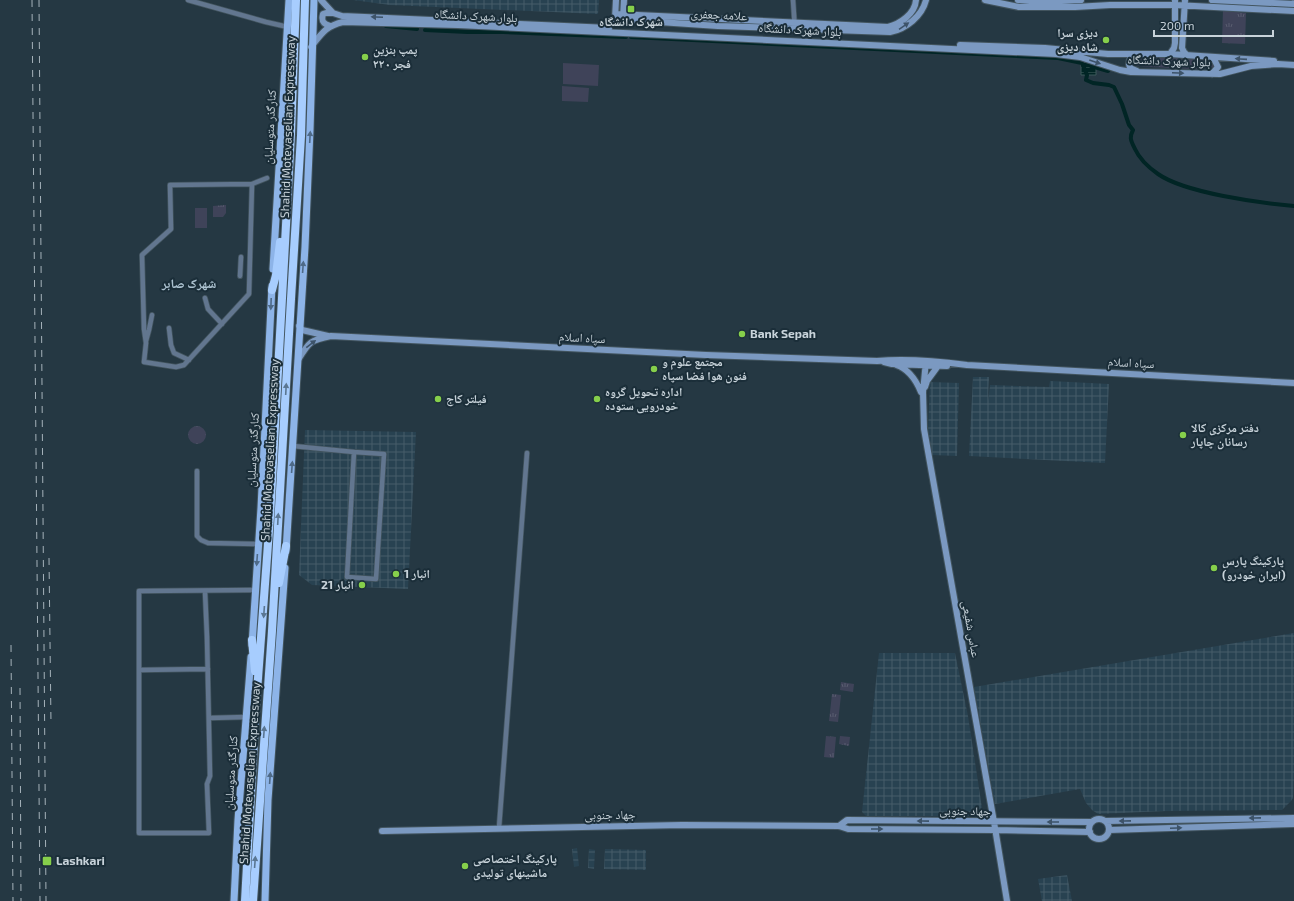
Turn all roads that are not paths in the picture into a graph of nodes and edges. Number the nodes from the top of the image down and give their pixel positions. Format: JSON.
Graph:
{"nodes":[{"id":1,"x":188,"y":0,"type":"edge"},
{"id":2,"x":289,"y":0,"type":"edge"},
{"id":3,"x":296,"y":0,"type":"edge"},
{"id":4,"x":305,"y":0,"type":"edge"},
{"id":5,"x":314,"y":0,"type":"edge"},
{"id":6,"x":321,"y":0,"type":"edge"},
{"id":7,"x":616,"y":0,"type":"edge"},
{"id":8,"x":624,"y":0,"type":"edge"},
{"id":9,"x":793,"y":0,"type":"edge"},
{"id":10,"x":916,"y":0,"type":"edge"},
{"id":11,"x":926,"y":0,"type":"edge"},
{"id":12,"x":985,"y":0,"type":"edge"},
{"id":13,"x":1018,"y":0,"type":"edge"},
{"id":14,"x":1077,"y":0,"type":"edge"},
{"id":15,"x":1212,"y":0,"type":"edge"},
{"id":16,"x":1216,"y":0,"type":"edge"},
{"id":17,"x":1028,"y":1,"type":"edge"},
{"id":18,"x":1175,"y":2,"type":"edge"},
{"id":19,"x":1110,"y":3,"type":"edge"},
{"id":20,"x":1185,"y":3,"type":"edge"},
{"id":21,"x":1294,"y":4,"type":"edge"},
{"id":22,"x":1294,"y":11,"type":"edge"},
{"id":23,"x":333,"y":13,"type":"junction"},
{"id":24,"x":623,"y":17,"type":"junction"},
{"id":25,"x":420,"y":22,"type":"junction"},
{"id":26,"x":796,"y":22,"type":"junction"},
{"id":27,"x":330,"y":26,"type":"junction"},
{"id":28,"x":288,"y":27,"type":"junction"},
{"id":29,"x":795,"y":30,"type":"junction"},
{"id":30,"x":311,"y":47,"type":"junction"},
{"id":31,"x":1143,"y":54,"type":"junction"},
{"id":32,"x":1170,"y":54,"type":"junction"},
{"id":33,"x":1187,"y":55,"type":"junction"},
{"id":34,"x":1208,"y":56,"type":"junction"},
{"id":35,"x":1294,"y":61,"type":"edge"},
{"id":36,"x":1294,"y":65,"type":"edge"},
{"id":37,"x":1138,"y":72,"type":"junction"},
{"id":38,"x":1212,"y":74,"type":"junction"},
{"id":39,"x":267,"y":178,"type":"dead end"},
{"id":40,"x":252,"y":184,"type":"junction"},
{"id":41,"x":287,"y":198,"type":"junction"},
{"id":42,"x":241,"y":257,"type":"dead end"},
{"id":43,"x":250,"y":267,"type":"junction"},
{"id":44,"x":238,"y":268,"type":"junction"},
{"id":45,"x":240,"y":276,"type":"dead end"},
{"id":46,"x":272,"y":290,"type":"junction"},
{"id":47,"x":205,"y":298,"type":"dead end"},
{"id":48,"x":152,"y":315,"type":"dead end"},
{"id":49,"x":222,"y":324,"type":"junction"},
{"id":50,"x":299,"y":326,"type":"junction"},
{"id":51,"x":169,"y":328,"type":"dead end"},
{"id":52,"x":331,"y":336,"type":"junction"},
{"id":53,"x":146,"y":343,"type":"junction"},
{"id":54,"x":189,"y":360,"type":"junction"},
{"id":55,"x":877,"y":360,"type":"junction"},
{"id":56,"x":297,"y":361,"type":"junction"},
{"id":57,"x":923,"y":363,"type":"junction"},
{"id":58,"x":892,"y":364,"type":"junction"},
{"id":59,"x":967,"y":365,"type":"junction"},
{"id":60,"x":938,"y":366,"type":"junction"},
{"id":61,"x":1294,"y":383,"type":"edge"},
{"id":62,"x":922,"y":392,"type":"junction"},
{"id":63,"x":293,"y":446,"type":"junction"},
{"id":64,"x":354,"y":452,"type":"junction"},
{"id":65,"x":527,"y":453,"type":"dead end"},
{"id":66,"x":197,"y":471,"type":"dead end"},
{"id":67,"x":258,"y":544,"type":"junction"},
{"id":68,"x":286,"y":546,"type":"junction"},
{"id":69,"x":255,"y":590,"type":"junction"},
{"id":70,"x":205,"y":591,"type":"junction"},
{"id":71,"x":272,"y":631,"type":"junction"},
{"id":72,"x":252,"y":640,"type":"junction"},
{"id":73,"x":208,"y":669,"type":"junction"},
{"id":74,"x":139,"y":670,"type":"junction"},
{"id":75,"x":256,"y":706,"type":"junction"},
{"id":76,"x":247,"y":717,"type":"junction"},
{"id":77,"x":209,"y":718,"type":"junction"},
{"id":78,"x":243,"y":755,"type":"junction"},
{"id":79,"x":268,"y":805,"type":"junction"},
{"id":80,"x":1294,"y":818,"type":"edge"},
{"id":81,"x":1105,"y":821,"type":"junction"},
{"id":82,"x":992,"y":822,"type":"junction"},
{"id":83,"x":1092,"y":822,"type":"junction"},
{"id":84,"x":1294,"y":824,"type":"edge"},
{"id":85,"x":839,"y":826,"type":"junction"},
{"id":86,"x":499,"y":828,"type":"junction"},
{"id":87,"x":993,"y":830,"type":"junction"},
{"id":88,"x":1109,"y":830,"type":"junction"},
{"id":89,"x":382,"y":831,"type":"dead end"},
{"id":90,"x":1090,"y":832,"type":"junction"},
{"id":91,"x":234,"y":901,"type":"edge"},
{"id":92,"x":238,"y":901,"type":"edge"},
{"id":93,"x":245,"y":901,"type":"edge"},
{"id":94,"x":253,"y":901,"type":"edge"},
{"id":95,"x":261,"y":901,"type":"edge"},
{"id":96,"x":265,"y":901,"type":"edge"},
{"id":97,"x":1005,"y":901,"type":"edge"}],
"edges":[{"from":1,"to":28,"type":"street"},
{"from":2,"to":28,"type":"main road","name":"کنارگذر متوسلیان"},
{"from":3,"to":41,"type":"highway","name":"Shahid Motevaselian Expressway"},
{"from":71,"to":4,"type":"highway","name":"Shahid Motevaselian Expressway","one_way":true},
{"from":5,"to":30,"type":"main road"},
{"from":6,"to":23,"type":"street"},
{"from":7,"to":24,"type":"street","name":"علامه جعفری"},
{"from":8,"to":24,"type":"street"},
{"from":9,"to":26,"type":"street"},
{"from":10,"to":26,"type":"street","name":"علامه جعفری"},
{"from":29,"to":11,"type":"street","name":"علامه جعفری","one_way":true},
{"from":12,"to":19,"type":"street"},
{"from":13,"to":17,"type":"street"},
{"from":14,"to":17,"type":"street"},
{"from":15,"to":16,"type":"street"},
{"from":16,"to":21,"type":"street"},
{"from":18,"to":19,"type":"street"},
{"from":18,"to":20,"type":"street"},
{"from":18,"to":32,"type":"street"},
{"from":20,"to":22,"type":"street"},
{"from":20,"to":33,"type":"street"},
{"from":25,"to":23,"type":"street","name":"بلوار شهرک دانشگاه","one_way":true},
{"from":23,"to":27,"type":"street"},
{"from":24,"to":26,"type":"street","name":"علامه جعفری"},
{"from":24,"to":29,"type":"street","name":"علامه جعفری"},
{"from":25,"to":27,"type":"street","name":"بلوار شهرک دانشگاه"},
{"from":25,"to":31,"type":"street","name":"بلوار شهرک دانشگاه"},
{"from":25,"to":37,"type":"street","name":"بلوار شهرک دانشگاه","one_way":true},
{"from":26,"to":29,"type":"street"},
{"from":27,"to":30,"type":"street"},
{"from":28,"to":46,"type":"main road","name":"کنارگذر متوسلیان"},
{"from":50,"to":30,"type":"main road","one_way":true},
{"from":31,"to":32,"type":"street","name":"بلوار شهرک دانشگاه"},
{"from":31,"to":37,"type":"street"},
{"from":32,"to":33,"type":"street","name":"بلوار شهرک دانشگاه"},
{"from":33,"to":34,"type":"street","name":"بلوار شهرک دانشگاه"},
{"from":35,"to":34,"type":"street","name":"بلوار شهرک دانشگاه","one_way":true},
{"from":34,"to":38,"type":"street"},
{"from":36,"to":38,"type":"street","name":"بلوار شهرک دانشگاه"},
{"from":37,"to":38,"type":"street","name":"بلوار شهرک دانشگاه","one_way":true},
{"from":39,"to":40,"type":"street"},
{"from":40,"to":43,"type":"street"},
{"from":40,"to":53,"type":"street"},
{"from":41,"to":46,"type":"highway"},
{"from":41,"to":75,"type":"highway","name":"Shahid Motevaselian Expressway","one_way":true},
{"from":42,"to":44,"type":"street"},
{"from":43,"to":44,"type":"street"},
{"from":43,"to":49,"type":"street"},
{"from":44,"to":45,"type":"street"},
{"from":46,"to":67,"type":"main road","name":"کنارگذر متوسلیان","one_way":true},
{"from":47,"to":49,"type":"street"},
{"from":48,"to":53,"type":"street"},
{"from":49,"to":54,"type":"street"},
{"from":50,"to":52,"type":"street"},
{"from":50,"to":56,"type":"main road"},
{"from":51,"to":54,"type":"street"},
{"from":52,"to":55,"type":"street","name":"سپاه اسلام"},
{"from":56,"to":52,"type":"street","name":"سپاه اسلام","one_way":true},
{"from":53,"to":54,"type":"street"},
{"from":55,"to":57,"type":"street","name":"سپاه اسلام"},
{"from":55,"to":58,"type":"street","name":"سپاه اسلام"},
{"from":56,"to":63,"type":"main road"},
{"from":57,"to":58,"type":"street","name":"سپاه اسلام"},
{"from":57,"to":59,"type":"street","name":"سپاه اسلام"},
{"from":57,"to":60,"type":"street","name":"سپاه اسلام"},
{"from":57,"to":62,"type":"street","name":"عباس شفیعی"},
{"from":58,"to":62,"type":"street"},
{"from":59,"to":60,"type":"street","name":"سپاه اسلام"},
{"from":59,"to":61,"type":"street","name":"سپاه اسلام"},
{"from":60,"to":62,"type":"street"},
{"from":62,"to":82,"type":"street","name":"عباس شفیعی"},
{"from":63,"to":64,"type":"street"},
{"from":68,"to":63,"type":"main road","one_way":true},
{"from":64,"to":64,"type":"street"},
{"from":65,"to":86,"type":"street"},
{"from":66,"to":67,"type":"street"},
{"from":67,"to":69,"type":"main road","name":"کنارگذر متوسلیان","one_way":true},
{"from":68,"to":71,"type":"highway"},
{"from":79,"to":68,"type":"main road","one_way":true},
{"from":69,"to":70,"type":"street"},
{"from":69,"to":72,"type":"main road","name":"کنارگذر متوسلیان"},
{"from":70,"to":73,"type":"street"},
{"from":70,"to":74,"type":"street"},
{"from":94,"to":71,"type":"highway","name":"Shahid Motevaselian Expressway","one_way":true},
{"from":72,"to":75,"type":"highway"},
{"from":72,"to":76,"type":"main road","name":"کنارگذر متوسلیان"},
{"from":73,"to":74,"type":"street"},
{"from":73,"to":77,"type":"street"},
{"from":74,"to":77,"type":"street"},
{"from":75,"to":93,"type":"highway","name":"Shahid Motevaselian Expressway"},
{"from":76,"to":77,"type":"street"},
{"from":76,"to":78,"type":"main road","name":"کنارگذر متوسلیان"},
{"from":78,"to":91,"type":"main road","name":"کنارگذر متوسلیان"},
{"from":78,"to":92,"type":"main road"},
{"from":79,"to":95,"type":"main road"},
{"from":79,"to":96,"type":"main road"},
{"from":80,"to":81,"type":"street","one_way":true},
{"from":81,"to":83,"type":"street"},
{"from":81,"to":88,"type":"street"},
{"from":83,"to":82,"type":"street","name":"جهاد جنوبی","one_way":true},
{"from":82,"to":85,"type":"street","name":"جهاد جنوبی","one_way":true},
{"from":82,"to":87,"type":"street","name":"عباس شفیعی"},
{"from":83,"to":90,"type":"street"},
{"from":88,"to":84,"type":"street","one_way":true},
{"from":85,"to":86,"type":"street","name":"جهاد جنوبی"},
{"from":85,"to":87,"type":"street","name":"جهاد جنوبی","one_way":true},
{"from":86,"to":89,"type":"street","name":"جهاد جنوبی"},
{"from":87,"to":90,"type":"street","name":"جهاد جنوبی"},
{"from":87,"to":97,"type":"street","name":"عباس شفیعی"},
{"from":88,"to":90,"type":"street"}]}
